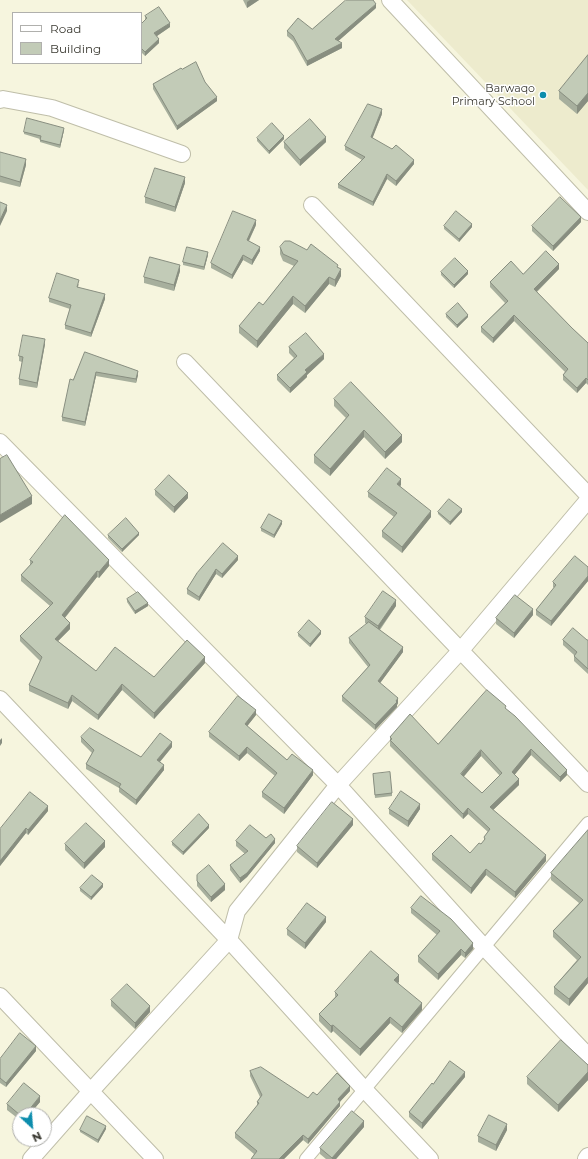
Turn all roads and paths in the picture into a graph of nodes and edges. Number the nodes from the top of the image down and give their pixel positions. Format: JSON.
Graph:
{"nodes":[{"id":1,"x":390,"y":0,"type":"edge"},
{"id":2,"x":0,"y":100,"type":"edge"},
{"id":3,"x":182,"y":154,"type":"dead end"},
{"id":4,"x":312,"y":206,"type":"dead end"},
{"id":5,"x":588,"y":212,"type":"edge"},
{"id":6,"x":185,"y":362,"type":"dead end"},
{"id":7,"x":0,"y":442,"type":"edge"},
{"id":8,"x":588,"y":495,"type":"edge"},
{"id":9,"x":588,"y":500,"type":"edge"},
{"id":10,"x":461,"y":650,"type":"junction"},
{"id":11,"x":0,"y":699,"type":"edge"},
{"id":12,"x":588,"y":784,"type":"edge"},
{"id":13,"x":338,"y":786,"type":"junction"},
{"id":14,"x":588,"y":823,"type":"edge"},
{"id":15,"x":229,"y":940,"type":"junction"},
{"id":16,"x":484,"y":947,"type":"junction"},
{"id":17,"x":0,"y":996,"type":"edge"},
{"id":18,"x":588,"y":1056,"type":"edge"},
{"id":19,"x":364,"y":1089,"type":"junction"},
{"id":20,"x":91,"y":1092,"type":"junction"},
{"id":21,"x":588,"y":1156,"type":"edge"},
{"id":22,"x":31,"y":1159,"type":"edge"},
{"id":23,"x":155,"y":1159,"type":"edge"},
{"id":24,"x":306,"y":1159,"type":"edge"},
{"id":25,"x":430,"y":1159,"type":"edge"},
{"id":26,"x":586,"y":1159,"type":"edge"}],
"edges":[{"from":1,"to":5,"type":"street"},
{"from":2,"to":3,"type":"street"},
{"from":4,"to":8,"type":"street"},
{"from":6,"to":10,"type":"street"},
{"from":7,"to":13,"type":"street"},
{"from":9,"to":10,"type":"street"},
{"from":10,"to":12,"type":"street"},
{"from":10,"to":13,"type":"street"},
{"from":11,"to":15,"type":"street"},
{"from":13,"to":15,"type":"street"},
{"from":13,"to":16,"type":"street"},
{"from":14,"to":16,"type":"street"},
{"from":15,"to":19,"type":"street"},
{"from":15,"to":20,"type":"street"},
{"from":16,"to":18,"type":"street"},
{"from":16,"to":19,"type":"street"},
{"from":17,"to":20,"type":"street"},
{"from":19,"to":24,"type":"street"},
{"from":19,"to":25,"type":"street"},
{"from":20,"to":22,"type":"street"},
{"from":20,"to":23,"type":"street"},
{"from":21,"to":26,"type":"street"}]}
